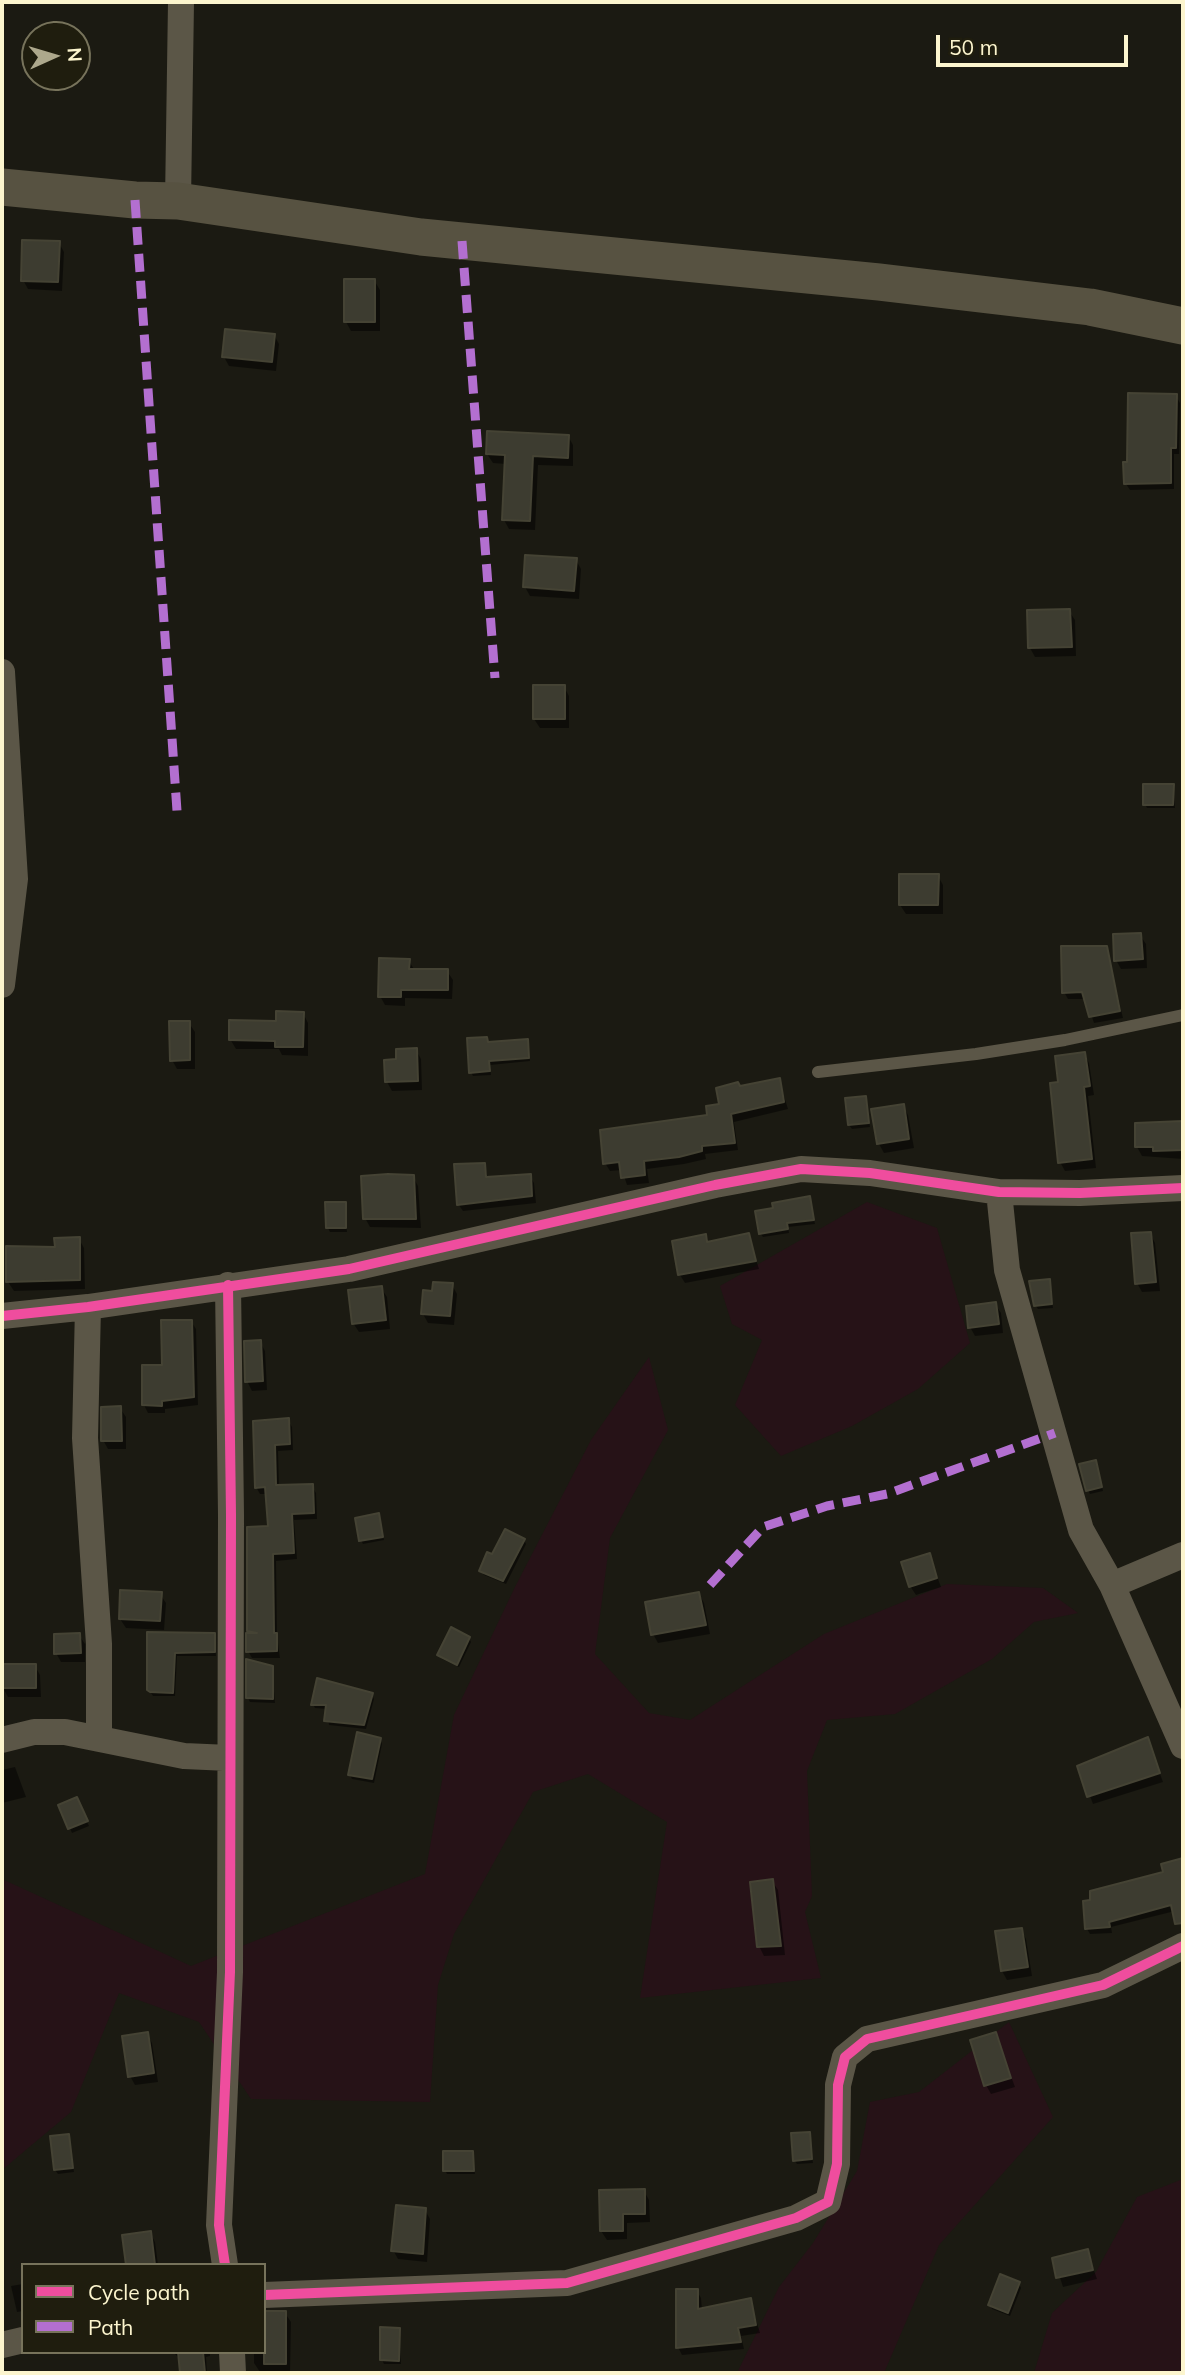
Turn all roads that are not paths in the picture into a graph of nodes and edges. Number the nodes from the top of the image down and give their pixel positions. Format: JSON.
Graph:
{"nodes":[{"id":1,"x":181,"y":2,"type":"edge"},
{"id":2,"x":2,"y":187,"type":"edge"},
{"id":3,"x":178,"y":201,"type":"junction"},
{"id":4,"x":1183,"y":326,"type":"edge"},
{"id":5,"x":2,"y":672,"type":"edge"},
{"id":6,"x":2,"y":985,"type":"edge"},
{"id":7,"x":1183,"y":1015,"type":"edge"},
{"id":8,"x":818,"y":1072,"type":"dead end"},
{"id":9,"x":1183,"y":1188,"type":"edge"},
{"id":10,"x":999,"y":1192,"type":"junction"},
{"id":11,"x":228,"y":1285,"type":"junction"},
{"id":12,"x":88,"y":1307,"type":"junction"},
{"id":13,"x":2,"y":1316,"type":"edge"},
{"id":14,"x":1183,"y":1555,"type":"edge"},
{"id":15,"x":1112,"y":1585,"type":"junction"},
{"id":16,"x":99,"y":1737,"type":"junction"},
{"id":17,"x":2,"y":1740,"type":"edge"},
{"id":18,"x":1183,"y":1746,"type":"edge"},
{"id":19,"x":229,"y":1759,"type":"junction"},
{"id":20,"x":1183,"y":1946,"type":"edge"},
{"id":21,"x":225,"y":2263,"type":"edge"},
{"id":22,"x":266,"y":2295,"type":"edge"},
{"id":23,"x":21,"y":2340,"type":"edge"},
{"id":24,"x":2,"y":2344,"type":"edge"},
{"id":25,"x":232,"y":2354,"type":"edge"},
{"id":26,"x":233,"y":2373,"type":"edge"}],
"edges":[{"from":1,"to":3,"type":"street"},
{"from":2,"to":3,"type":"main road"},
{"from":3,"to":4,"type":"main road"},
{"from":5,"to":6,"type":"street"},
{"from":7,"to":8,"type":"lane"},
{"from":9,"to":10,"type":"street"},
{"from":10,"to":11,"type":"street"},
{"from":10,"to":15,"type":"street"},
{"from":11,"to":12,"type":"street"},
{"from":11,"to":19,"type":"street"},
{"from":12,"to":13,"type":"street"},
{"from":12,"to":16,"type":"street"},
{"from":14,"to":15,"type":"street"},
{"from":15,"to":18,"type":"street"},
{"from":16,"to":17,"type":"street"},
{"from":16,"to":19,"type":"street"},
{"from":19,"to":21,"type":"street"},
{"from":20,"to":22,"type":"street"},
{"from":23,"to":24,"type":"street"},
{"from":25,"to":26,"type":"street"}]}
